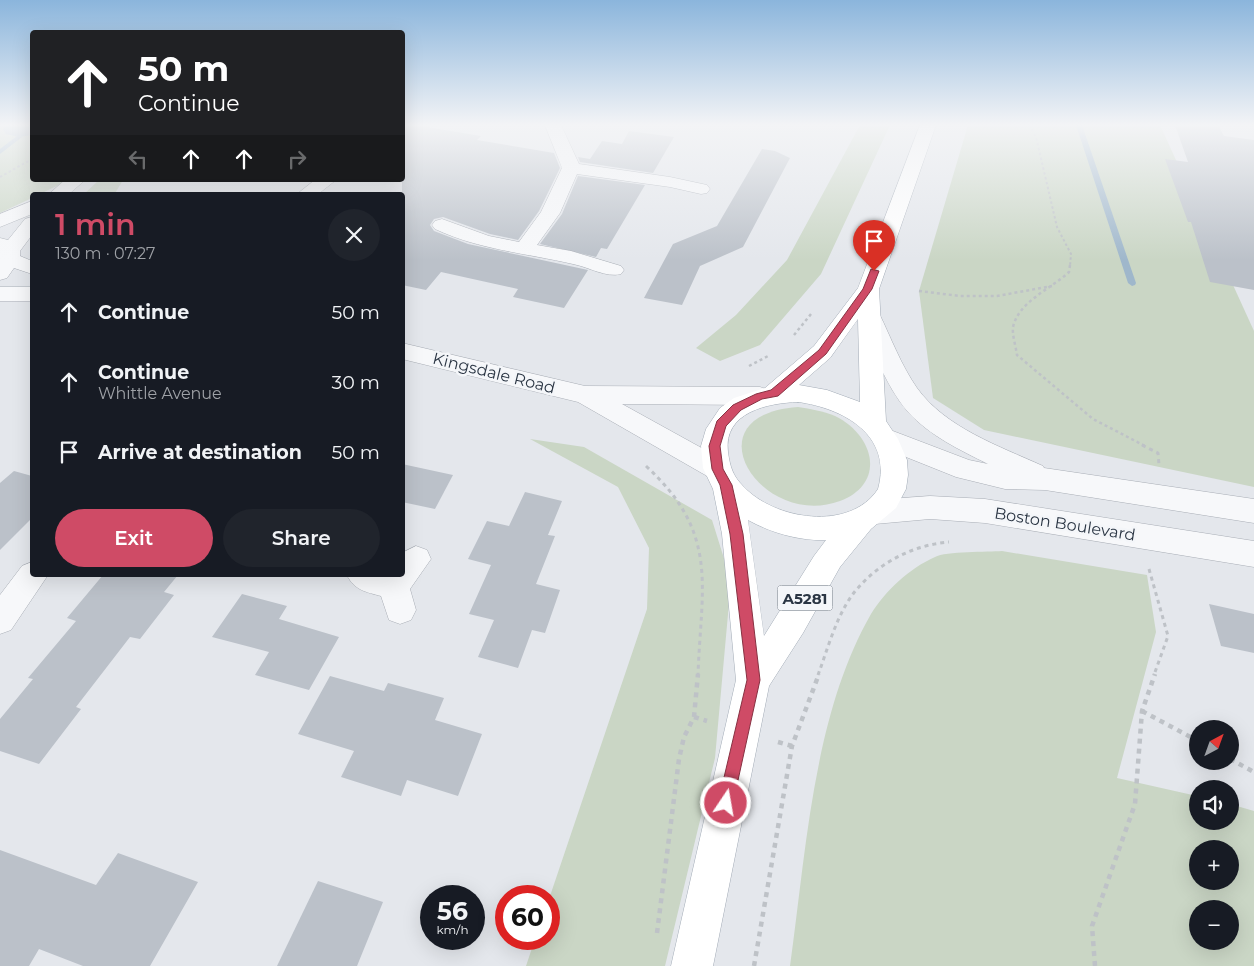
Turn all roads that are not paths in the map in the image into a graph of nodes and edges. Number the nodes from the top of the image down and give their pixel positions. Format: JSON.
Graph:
{"nodes":[{"id":1,"x":569,"y":170,"type":"edge"},
{"id":2,"x":585,"y":170,"type":"edge"},
{"id":3,"x":912,"y":170,"type":"edge"},
{"id":4,"x":73,"y":182,"type":"edge"},
{"id":5,"x":324,"y":182,"type":"edge"},
{"id":6,"x":720,"y":184,"type":"dead end"},
{"id":7,"x":61,"y":192,"type":"edge"},
{"id":8,"x":309,"y":192,"type":"edge"},
{"id":9,"x":30,"y":208,"type":"edge"},
{"id":10,"x":0,"y":222,"type":"edge"},
{"id":11,"x":442,"y":225,"type":"dead end"},
{"id":12,"x":30,"y":226,"type":"edge"},
{"id":13,"x":524,"y":249,"type":"junction"},
{"id":14,"x":5,"y":257,"type":"edge"},
{"id":15,"x":30,"y":267,"type":"edge"},
{"id":16,"x":616,"y":272,"type":"dead end"},
{"id":17,"x":868,"y":289,"type":"junction"},
{"id":18,"x":0,"y":294,"type":"edge"},
{"id":19,"x":30,"y":294,"type":"edge"},
{"id":20,"x":868,"y":314,"type":"junction"},
{"id":21,"x":405,"y":352,"type":"edge"},
{"id":22,"x":585,"y":395,"type":"junction"},
{"id":23,"x":767,"y":395,"type":"junction"},
{"id":24,"x":879,"y":431,"type":"junction"},
{"id":25,"x":722,"y":477,"type":"junction"},
{"id":26,"x":1045,"y":479,"type":"junction"},
{"id":27,"x":1254,"y":511,"type":"edge"},
{"id":28,"x":868,"y":516,"type":"junction"},
{"id":29,"x":1254,"y":554,"type":"edge"},
{"id":30,"x":416,"y":559,"type":"dead end"},
{"id":31,"x":32,"y":577,"type":"edge"},
{"id":32,"x":365,"y":577,"type":"edge"},
{"id":33,"x":0,"y":620,"type":"edge"},
{"id":34,"x":754,"y":680,"type":"junction"},
{"id":35,"x":692,"y":966,"type":"edge"}],
"edges":[{"from":1,"to":13,"type":"street"},
{"from":2,"to":6,"type":"street"},
{"from":3,"to":17,"type":"main road","number":"A5281"},
{"from":4,"to":7,"type":"street"},
{"from":5,"to":8,"type":"street"},
{"from":9,"to":10,"type":"street"},
{"from":11,"to":13,"type":"street"},
{"from":12,"to":14,"type":"street"},
{"from":13,"to":16,"type":"street"},
{"from":14,"to":15,"type":"street"},
{"from":17,"to":20,"type":"main road","number":"A5281"},
{"from":17,"to":23,"type":"main road","number":"A5281"},
{"from":18,"to":19,"type":"street"},
{"from":20,"to":24,"type":"main road","number":"A5281"},
{"from":20,"to":26,"type":"street"},
{"from":21,"to":22,"type":"street","name":"Kingsdale Road"},
{"from":22,"to":23,"type":"street","name":"Kingsdale Road"},
{"from":22,"to":25,"type":"street","name":"Kingsdale Road"},
{"from":23,"to":24,"type":"main road","number":"A5281"},
{"from":23,"to":25,"type":"main road","number":"A5281"},
{"from":24,"to":26,"type":"street"},
{"from":24,"to":28,"type":"main road","number":"A5281"},
{"from":25,"to":28,"type":"main road"},
{"from":25,"to":34,"type":"main road","number":"A5281"},
{"from":26,"to":27,"type":"street"},
{"from":28,"to":29,"type":"street","name":"Boston Boulevard"},
{"from":28,"to":34,"type":"main road","number":"A5281"},
{"from":30,"to":32,"type":"street"},
{"from":31,"to":33,"type":"street"},
{"from":34,"to":35,"type":"main road","number":"A5281"}]}
